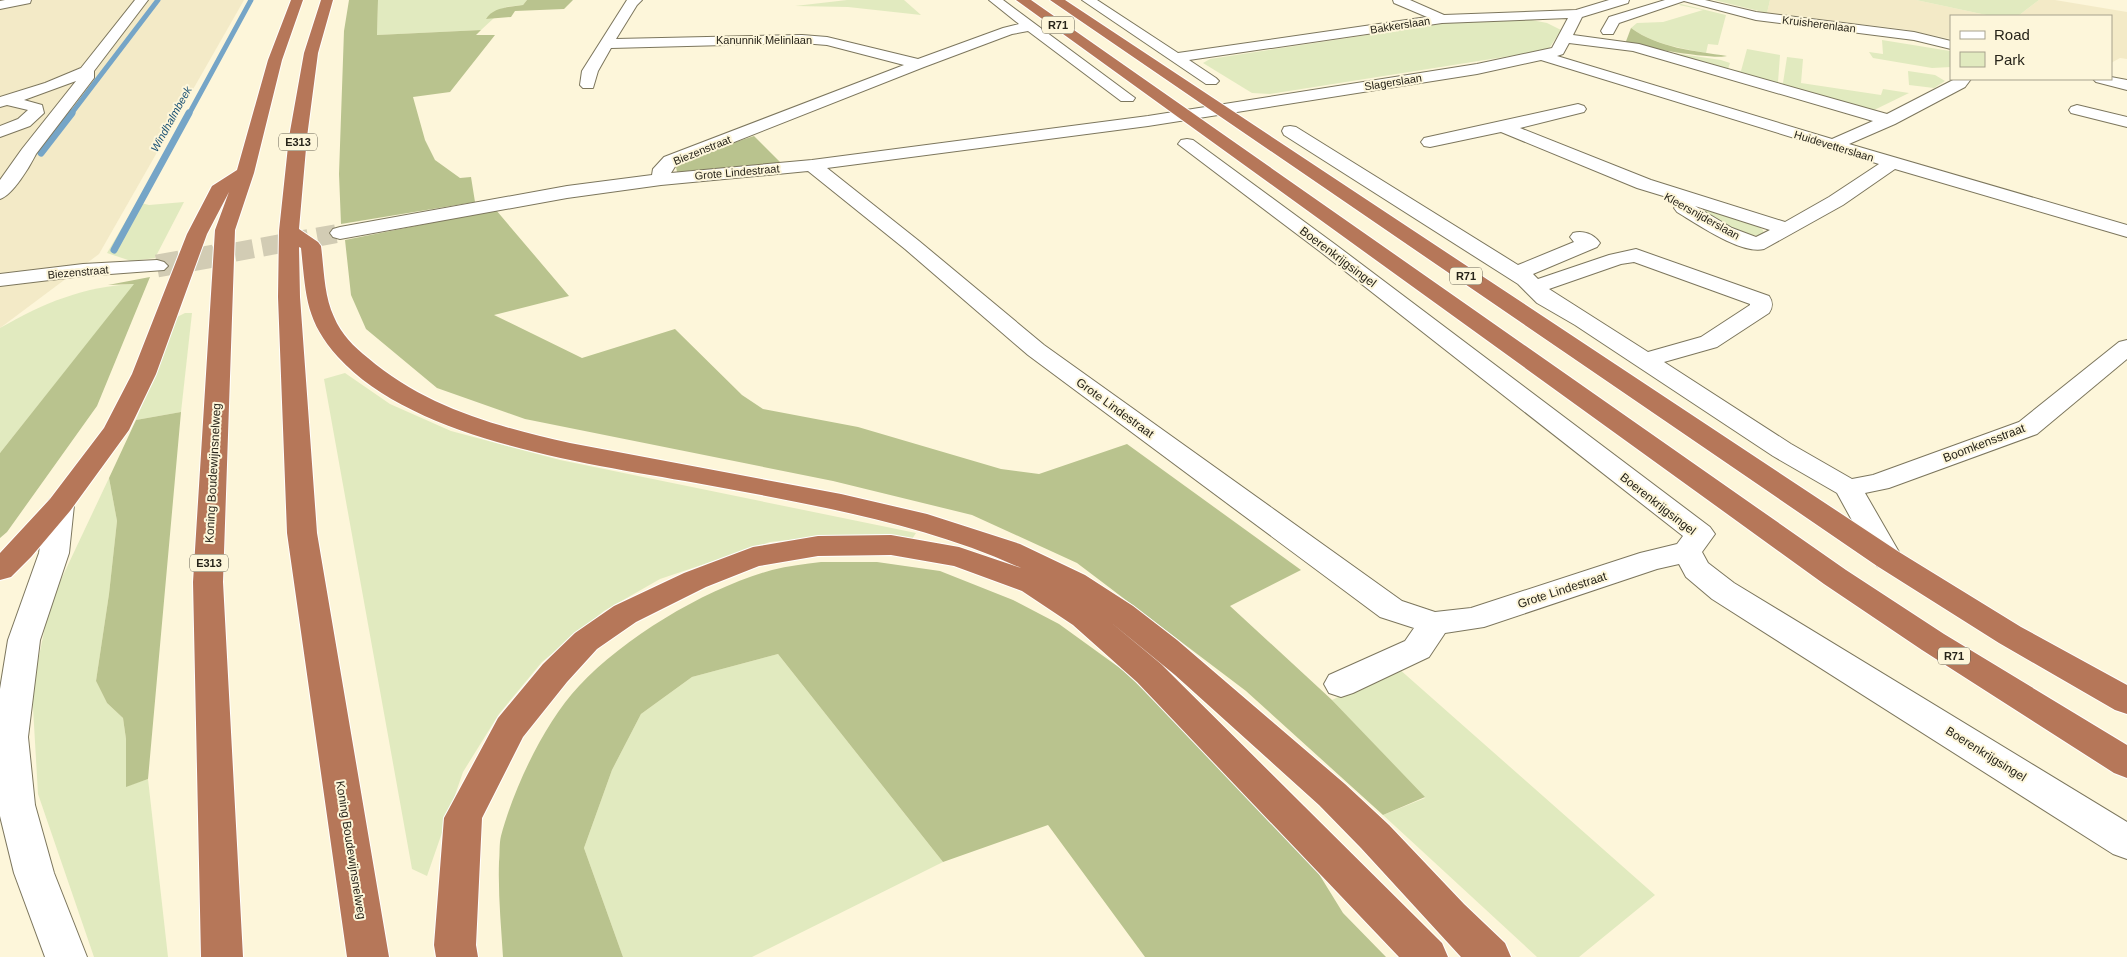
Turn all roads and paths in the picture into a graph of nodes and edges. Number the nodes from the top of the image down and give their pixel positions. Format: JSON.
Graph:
{"nodes":[{"id":1,"x":25,"y":0,"type":"edge"},
{"id":2,"x":142,"y":0,"type":"edge"},
{"id":3,"x":297,"y":0,"type":"edge"},
{"id":4,"x":327,"y":0,"type":"edge"},
{"id":5,"x":636,"y":0,"type":"edge"},
{"id":6,"x":995,"y":0,"type":"edge"},
{"id":7,"x":1022,"y":0,"type":"edge"},
{"id":8,"x":1056,"y":0,"type":"edge"},
{"id":9,"x":1088,"y":0,"type":"edge"},
{"id":10,"x":1398,"y":0,"type":"edge"},
{"id":11,"x":1623,"y":0,"type":"edge"},
{"id":12,"x":1678,"y":0,"type":"edge"},
{"id":13,"x":1689,"y":0,"type":"edge"},
{"id":14,"x":0,"y":5,"type":"edge"},
{"id":15,"x":1577,"y":14,"type":"junction"},
{"id":16,"x":1525,"y":16,"type":"junction"},
{"id":17,"x":1442,"y":19,"type":"junction"},
{"id":18,"x":1614,"y":20,"type":"junction"},
{"id":19,"x":1030,"y":26,"type":"junction"},
{"id":20,"x":1568,"y":34,"type":"junction"},
{"id":21,"x":1048,"y":41,"type":"junction"},
{"id":22,"x":1601,"y":43,"type":"junction"},
{"id":23,"x":606,"y":44,"type":"junction"},
{"id":24,"x":1950,"y":45,"type":"edge"},
{"id":25,"x":1094,"y":50,"type":"junction"},
{"id":26,"x":1542,"y":56,"type":"junction"},
{"id":27,"x":1177,"y":57,"type":"junction"},
{"id":28,"x":919,"y":64,"type":"junction"},
{"id":29,"x":86,"y":71,"type":"junction"},
{"id":30,"x":1962,"y":80,"type":"edge"},
{"id":31,"x":2106,"y":80,"type":"edge"},
{"id":32,"x":1211,"y":81,"type":"dead end"},
{"id":33,"x":2127,"y":84,"type":"edge"},
{"id":34,"x":588,"y":85,"type":"dead end"},
{"id":35,"x":51,"y":86,"type":"junction"},
{"id":36,"x":1127,"y":98,"type":"dead end"},
{"id":37,"x":0,"y":102,"type":"edge"},
{"id":38,"x":30,"y":105,"type":"junction"},
{"id":39,"x":1578,"y":109,"type":"dead end"},
{"id":40,"x":1220,"y":110,"type":"junction"},
{"id":41,"x":2077,"y":110,"type":"dead end"},
{"id":42,"x":1186,"y":116,"type":"junction"},
{"id":43,"x":1888,"y":120,"type":"junction"},
{"id":44,"x":2127,"y":122,"type":"edge"},
{"id":45,"x":1504,"y":127,"type":"junction"},
{"id":46,"x":1290,"y":131,"type":"dead end"},
{"id":47,"x":0,"y":132,"type":"edge"},
{"id":48,"x":1430,"y":142,"type":"dead end"},
{"id":49,"x":1187,"y":144,"type":"dead end"},
{"id":50,"x":1832,"y":145,"type":"junction"},
{"id":51,"x":1893,"y":163,"type":"junction"},
{"id":52,"x":812,"y":166,"type":"junction"},
{"id":53,"x":245,"y":173,"type":"junction"},
{"id":54,"x":661,"y":179,"type":"junction"},
{"id":55,"x":1257,"y":181,"type":"junction"},
{"id":56,"x":0,"y":192,"type":"edge"},
{"id":57,"x":289,"y":231,"type":"junction"},
{"id":58,"x":2127,"y":232,"type":"edge"},
{"id":59,"x":340,"y":233,"type":"tunnel mouth"},
{"id":60,"x":1580,"y":237,"type":"dead end"},
{"id":61,"x":157,"y":266,"type":"tunnel mouth"},
{"id":62,"x":1516,"y":273,"type":"junction"},
{"id":63,"x":0,"y":280,"type":"edge"},
{"id":64,"x":1488,"y":291,"type":"junction"},
{"id":65,"x":1540,"y":293,"type":"junction"},
{"id":66,"x":2127,"y":347,"type":"edge"},
{"id":67,"x":1645,"y":360,"type":"junction"},
{"id":68,"x":1848,"y":488,"type":"junction"},
{"id":69,"x":60,"y":505,"type":"junction"},
{"id":70,"x":1688,"y":552,"type":"junction"},
{"id":71,"x":1888,"y":559,"type":"junction"},
{"id":72,"x":0,"y":570,"type":"edge"},
{"id":73,"x":1435,"y":623,"type":"junction"},
{"id":74,"x":1341,"y":684,"type":"dead end"},
{"id":75,"x":2127,"y":701,"type":"edge"},
{"id":76,"x":2127,"y":763,"type":"edge"},
{"id":77,"x":2127,"y":842,"type":"edge"},
{"id":78,"x":66,"y":957,"type":"edge"},
{"id":79,"x":222,"y":957,"type":"edge"},
{"id":80,"x":368,"y":957,"type":"edge"},
{"id":81,"x":457,"y":957,"type":"edge"},
{"id":82,"x":1427,"y":957,"type":"edge"},
{"id":83,"x":1490,"y":957,"type":"edge"}],
"edges":[{"from":1,"to":14,"type":"street"},
{"from":2,"to":29,"type":"street"},
{"from":3,"to":53,"type":"highway","name":"Koning Boudewijnsnelweg","number":"E313"},
{"from":4,"to":57,"type":"highway","name":"Koning Boudewijnsnelweg","number":"E313"},
{"from":5,"to":23,"type":"street"},
{"from":6,"to":19,"type":"street","name":"Boerenkrijgsingel"},
{"from":7,"to":25,"type":"highway","name":"Boerenkrijgsingel","number":"R71"},
{"from":8,"to":40,"type":"highway","number":"R71"},
{"from":9,"to":27,"type":"street"},
{"from":10,"to":17,"type":"street"},
{"from":11,"to":15,"type":"street","name":"Bakkerslaan"},
{"from":12,"to":18,"type":"street"},
{"from":13,"to":24,"type":"street","name":"Kruisherenlaan"},
{"from":15,"to":16,"type":"street","name":"Bakkerslaan"},
{"from":15,"to":18,"type":"street"},
{"from":15,"to":20,"type":"street","name":"Slagerslaan"},
{"from":16,"to":17,"type":"street","name":"Bakkerslaan"},
{"from":16,"to":20,"type":"street"},
{"from":17,"to":27,"type":"street","name":"Bakkerslaan"},
{"from":18,"to":22,"type":"street"},
{"from":19,"to":21,"type":"street","name":"Boerenkrijgsingel"},
{"from":19,"to":28,"type":"street","name":"Biezenstraat"},
{"from":20,"to":22,"type":"street"},
{"from":20,"to":26,"type":"street","name":"Slagerslaan"},
{"from":21,"to":25,"type":"street","name":"Boerenkrijgsingel"},
{"from":21,"to":36,"type":"street","name":"Boerenkrijgsingel"},
{"from":22,"to":43,"type":"street"},
{"from":23,"to":28,"type":"street","name":"Kanunnik Melinlaan"},
{"from":23,"to":34,"type":"street"},
{"from":25,"to":42,"type":"highway","name":"Boerenkrijgsingel","number":"R71"},
{"from":26,"to":40,"type":"street","name":"Slagerslaan"},
{"from":26,"to":50,"type":"street","name":"Huidevetterslaan"},
{"from":27,"to":32,"type":"street"},
{"from":28,"to":54,"type":"street","name":"Biezenstraat"},
{"from":29,"to":35,"type":"street"},
{"from":29,"to":56,"type":"street"},
{"from":30,"to":43,"type":"street"},
{"from":31,"to":33,"type":"street"},
{"from":35,"to":37,"type":"street"},
{"from":35,"to":38,"type":"street"},
{"from":37,"to":38,"type":"street"},
{"from":38,"to":47,"type":"street"},
{"from":39,"to":45,"type":"street"},
{"from":40,"to":42,"type":"street","name":"Slagerslaan"},
{"from":40,"to":64,"type":"highway","number":"R71"},
{"from":41,"to":44,"type":"street"},
{"from":42,"to":52,"type":"street","name":"Grote Lindestraat"},
{"from":42,"to":55,"type":"highway","name":"Boerenkrijgsingel","number":"R71"},
{"from":43,"to":50,"type":"street"},
{"from":45,"to":48,"type":"street"},
{"from":45,"to":51,"type":"street","name":"Kleersnijderslaan"},
{"from":46,"to":62,"type":"street"},
{"from":49,"to":55,"type":"street","name":"Boerenkrijgsingel"},
{"from":50,"to":51,"type":"street","name":"Huidevetterslaan"},
{"from":51,"to":58,"type":"street","name":"Huidevetterslaan"},
{"from":52,"to":54,"type":"street","name":"Grote Lindestraat"},
{"from":52,"to":73,"type":"street","name":"Grote Lindestraat"},
{"from":53,"to":69,"type":"highway"},
{"from":53,"to":79,"type":"highway","name":"Koning Boudewijnsnelweg","number":"E313"},
{"from":54,"to":59,"type":"street"},
{"from":55,"to":70,"type":"street","name":"Boerenkrijgsingel"},
{"from":55,"to":76,"type":"highway","name":"Boerenkrijgsingel","number":"R71"},
{"from":57,"to":80,"type":"highway","name":"Koning Boudewijnsnelweg","number":"E313"},
{"from":57,"to":83,"type":"highway"},
{"from":60,"to":62,"type":"street"},
{"from":61,"to":63,"type":"street","name":"Biezenstraat"},
{"from":62,"to":65,"type":"street"},
{"from":64,"to":65,"type":"street"},
{"from":64,"to":71,"type":"highway","number":"R71"},
{"from":65,"to":67,"type":"street"},
{"from":65,"to":67,"type":"street"},
{"from":66,"to":68,"type":"street","name":"Boomkensstraat"},
{"from":67,"to":68,"type":"street"},
{"from":68,"to":71,"type":"street"},
{"from":69,"to":72,"type":"highway"},
{"from":69,"to":78,"type":"street"},
{"from":70,"to":73,"type":"street","name":"Grote Lindestraat"},
{"from":70,"to":77,"type":"street","name":"Boerenkrijgsingel"},
{"from":71,"to":75,"type":"highway","number":"R71"},
{"from":73,"to":74,"type":"street"},
{"from":81,"to":82,"type":"highway"}]}
